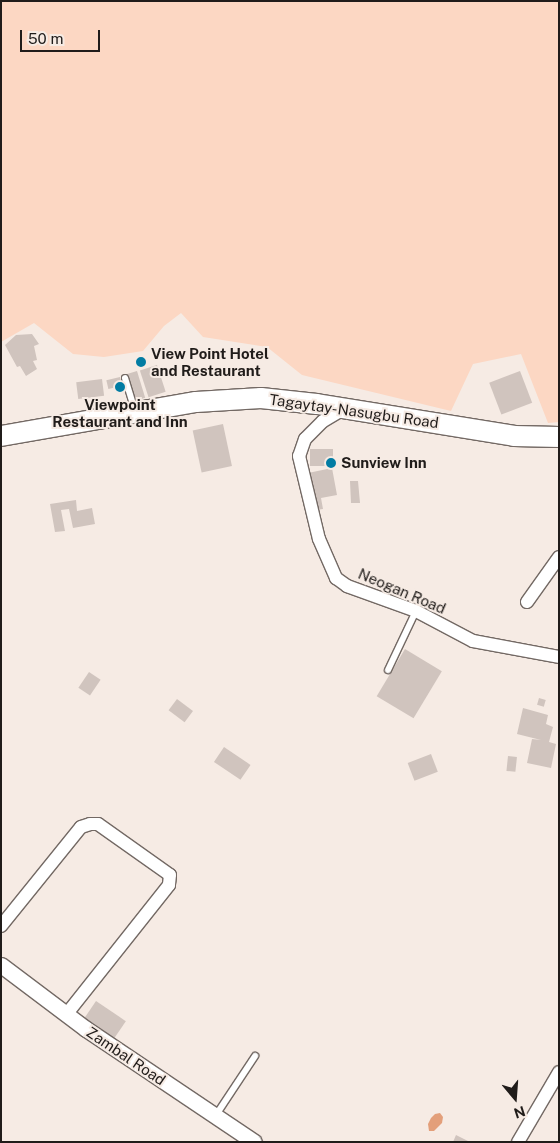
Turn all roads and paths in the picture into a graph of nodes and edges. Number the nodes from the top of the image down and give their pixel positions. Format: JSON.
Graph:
{"nodes":[{"id":1,"x":126,"y":378,"type":"dead end"},
{"id":2,"x":344,"y":408,"type":"junction"},
{"id":3,"x":135,"y":412,"type":"junction"},
{"id":4,"x":1,"y":436,"type":"edge"},
{"id":5,"x":559,"y":437,"type":"edge"},
{"id":6,"x":559,"y":557,"type":"edge"},
{"id":7,"x":527,"y":602,"type":"dead end"},
{"id":8,"x":416,"y":611,"type":"junction"},
{"id":9,"x":559,"y":657,"type":"edge"},
{"id":10,"x":388,"y":670,"type":"dead end"},
{"id":11,"x":1,"y":926,"type":"edge"},
{"id":12,"x":1,"y":965,"type":"edge"},
{"id":13,"x":66,"y":1015,"type":"junction"},
{"id":14,"x":255,"y":1056,"type":"dead end"},
{"id":15,"x":559,"y":1072,"type":"edge"},
{"id":16,"x":216,"y":1115,"type":"junction"},
{"id":17,"x":248,"y":1140,"type":"edge"},
{"id":18,"x":518,"y":1142,"type":"edge"}],
"edges":[{"from":1,"to":3,"type":"lane"},
{"from":2,"to":3,"type":"main road","name":"Tagaytay-Nasugbu Road"},
{"from":2,"to":5,"type":"main road","name":"Tagaytay-Nasugbu Road"},
{"from":2,"to":8,"type":"street","name":"Neogan Road"},
{"from":3,"to":4,"type":"main road","name":"Tagaytay-Nasugbu Road"},
{"from":6,"to":7,"type":"street"},
{"from":8,"to":9,"type":"street","name":"Neogan Road"},
{"from":8,"to":10,"type":"lane"},
{"from":11,"to":13,"type":"street"},
{"from":12,"to":13,"type":"street","name":"Zambal Road"},
{"from":13,"to":16,"type":"street","name":"Zambal Road"},
{"from":14,"to":16,"type":"lane"},
{"from":15,"to":18,"type":"street"},
{"from":16,"to":17,"type":"street","name":"Zambal Road"}]}
